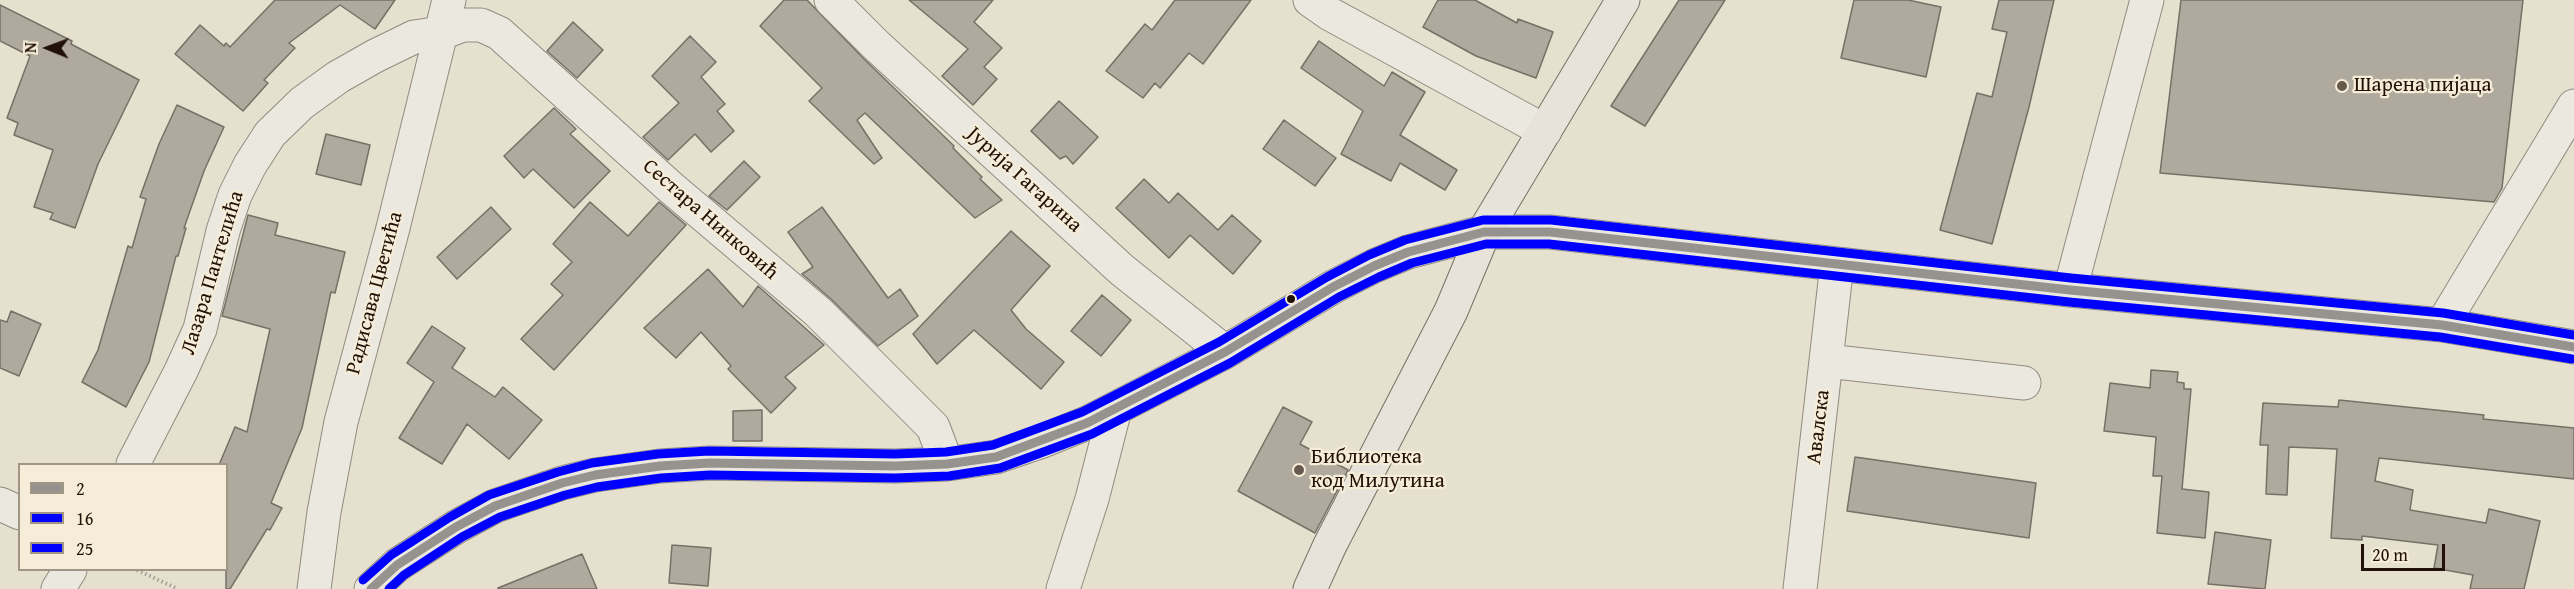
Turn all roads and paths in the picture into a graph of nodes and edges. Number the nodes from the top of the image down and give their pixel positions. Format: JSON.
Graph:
{"nodes":[{"id":1,"x":449,"y":0,"type":"edge"},
{"id":2,"x":831,"y":0,"type":"edge"},
{"id":3,"x":1623,"y":0,"type":"edge"},
{"id":4,"x":2147,"y":0,"type":"edge"},
{"id":5,"x":1311,"y":1,"type":"edge"},
{"id":6,"x":441,"y":33,"type":"junction"},
{"id":7,"x":2574,"y":105,"type":"edge"},
{"id":8,"x":1545,"y":130,"type":"junction"},
{"id":9,"x":1484,"y":232,"type":"junction"},
{"id":10,"x":1838,"y":264,"type":"junction"},
{"id":11,"x":2070,"y":290,"type":"junction"},
{"id":12,"x":2442,"y":326,"type":"junction"},
{"id":13,"x":2574,"y":347,"type":"edge"},
{"id":14,"x":1225,"y":352,"type":"junction"},
{"id":15,"x":1827,"y":361,"type":"junction"},
{"id":16,"x":2024,"y":383,"type":"dead end"},
{"id":17,"x":1115,"y":410,"type":"junction"},
{"id":18,"x":134,"y":463,"type":"edge"},
{"id":19,"x":947,"y":464,"type":"junction"},
{"id":20,"x":0,"y":504,"type":"edge"},
{"id":21,"x":18,"y":512,"type":"edge"},
{"id":22,"x":69,"y":571,"type":"edge"},
{"id":23,"x":139,"y":571,"type":"edge"},
{"id":24,"x":58,"y":589,"type":"edge"},
{"id":25,"x":178,"y":589,"type":"edge"},
{"id":26,"x":314,"y":589,"type":"edge"},
{"id":27,"x":372,"y":589,"type":"edge"},
{"id":28,"x":1063,"y":589,"type":"edge"},
{"id":29,"x":1310,"y":589,"type":"edge"},
{"id":30,"x":1800,"y":589,"type":"edge"}],
"edges":[{"from":1,"to":6,"type":"street","name":"Радисава Цветића"},
{"from":2,"to":14,"type":"street","name":"Јурија Гагарина"},
{"from":3,"to":8,"type":"main road"},
{"from":4,"to":11,"type":"street"},
{"from":5,"to":8,"type":"street"},
{"from":6,"to":18,"type":"street","name":"Лазара Пантелића"},
{"from":6,"to":19,"type":"street","name":"Сестара Нинковић"},
{"from":6,"to":26,"type":"street","name":"Радисава Цветића"},
{"from":7,"to":12,"type":"street"},
{"from":8,"to":9,"type":"main road"},
{"from":9,"to":10,"type":"street"},
{"from":9,"to":14,"type":"street"},
{"from":9,"to":29,"type":"main road"},
{"from":10,"to":11,"type":"street"},
{"from":10,"to":15,"type":"street","name":"Авалска"},
{"from":11,"to":12,"type":"street"},
{"from":12,"to":13,"type":"street"},
{"from":14,"to":17,"type":"street"},
{"from":15,"to":16,"type":"street"},
{"from":15,"to":30,"type":"street","name":"Авалска"},
{"from":17,"to":19,"type":"street"},
{"from":17,"to":28,"type":"street"},
{"from":19,"to":27,"type":"street"},
{"from":20,"to":21,"type":"street"},
{"from":22,"to":24,"type":"street"},
{"from":23,"to":25,"type":"path"}]}
